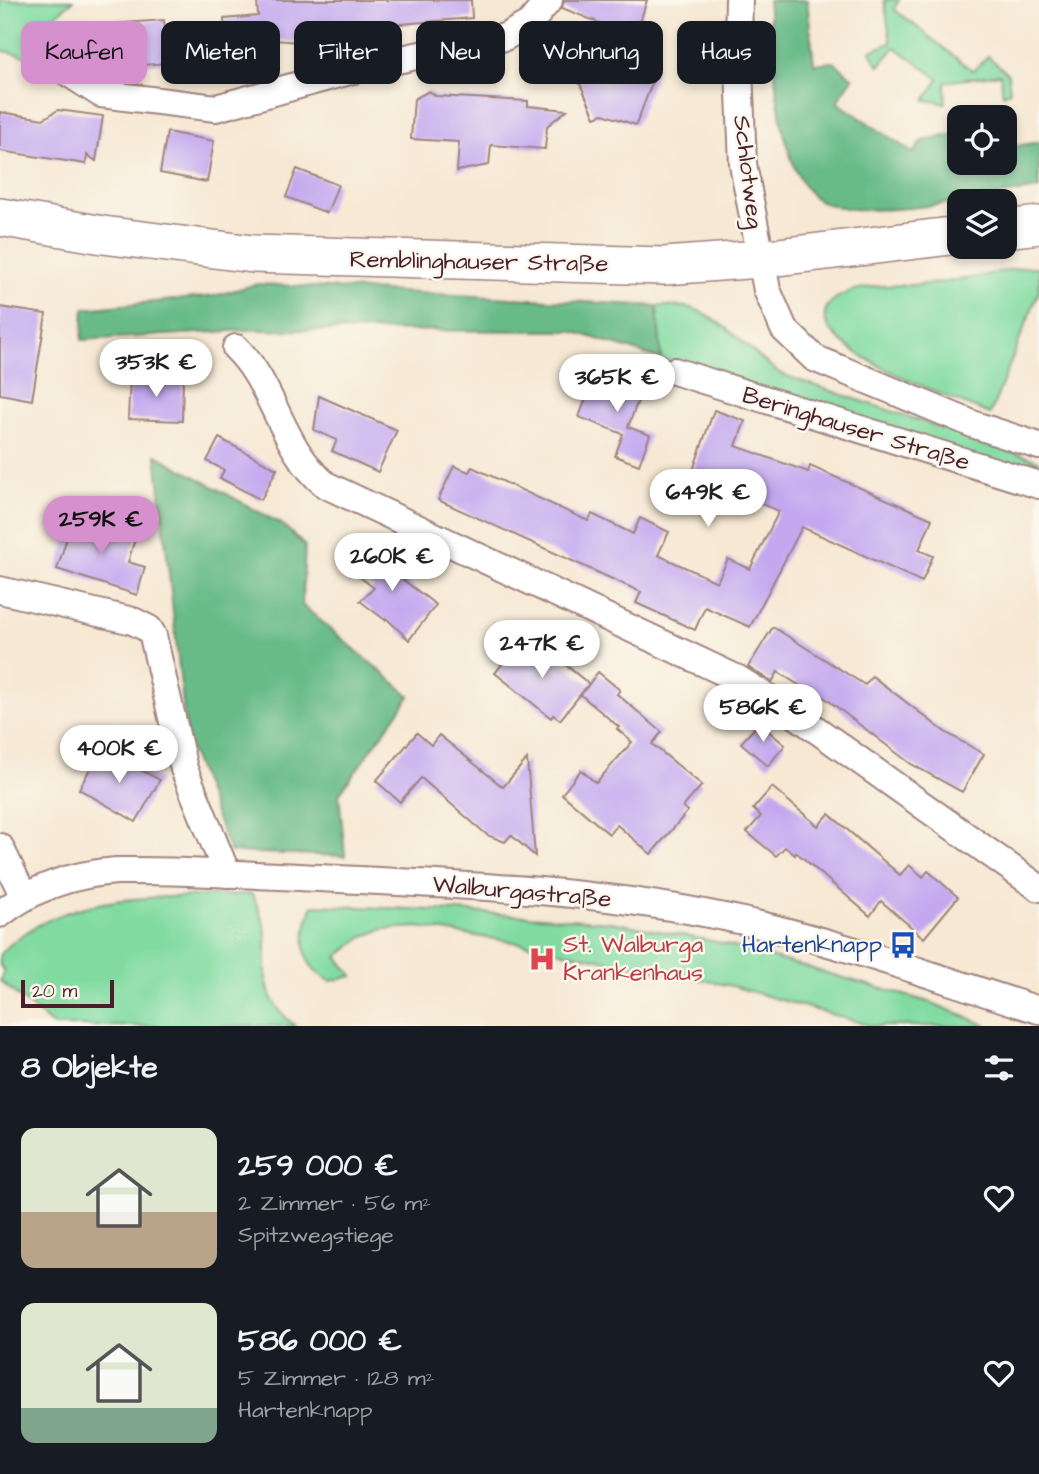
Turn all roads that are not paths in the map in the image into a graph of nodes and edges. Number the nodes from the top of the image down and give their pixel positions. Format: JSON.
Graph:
{"nodes":[{"id":1,"x":549,"y":0,"type":"edge"},
{"id":2,"x":740,"y":0,"type":"edge"},
{"id":3,"x":86,"y":84,"type":"edge"},
{"id":4,"x":0,"y":217,"type":"edge"},
{"id":5,"x":1039,"y":225,"type":"edge"},
{"id":6,"x":1017,"y":228,"type":"edge"},
{"id":7,"x":947,"y":236,"type":"edge"},
{"id":8,"x":761,"y":259,"type":"junction"},
{"id":9,"x":236,"y":348,"type":"dead end"},
{"id":10,"x":674,"y":371,"type":"dead end"},
{"id":11,"x":1039,"y":446,"type":"edge"},
{"id":12,"x":1039,"y":485,"type":"edge"},
{"id":13,"x":0,"y":590,"type":"edge"},
{"id":14,"x":0,"y":847,"type":"edge"},
{"id":15,"x":227,"y":874,"type":"junction"},
{"id":16,"x":1039,"y":887,"type":"edge"},
{"id":17,"x":24,"y":897,"type":"junction"},
{"id":18,"x":0,"y":914,"type":"edge"},
{"id":19,"x":1039,"y":1010,"type":"edge"}],
"edges":[{"from":1,"to":3,"type":"street"},
{"from":2,"to":8,"type":"street","name":"Schlotweg"},
{"from":4,"to":8,"type":"main road","name":"Remblinghauser Straße"},
{"from":5,"to":6,"type":"main road"},
{"from":7,"to":8,"type":"main road","name":"Remblinghauser Straße"},
{"from":8,"to":11,"type":"street","name":"Beringhauser Straße"},
{"from":9,"to":16,"type":"street"},
{"from":10,"to":12,"type":"street","name":"Beringhauser Straße"},
{"from":13,"to":15,"type":"street"},
{"from":14,"to":17,"type":"street"},
{"from":15,"to":17,"type":"street","name":"Walburgastraße"},
{"from":15,"to":19,"type":"street","name":"Walburgastraße"},
{"from":17,"to":18,"type":"street","name":"Walburgastraße"}]}
